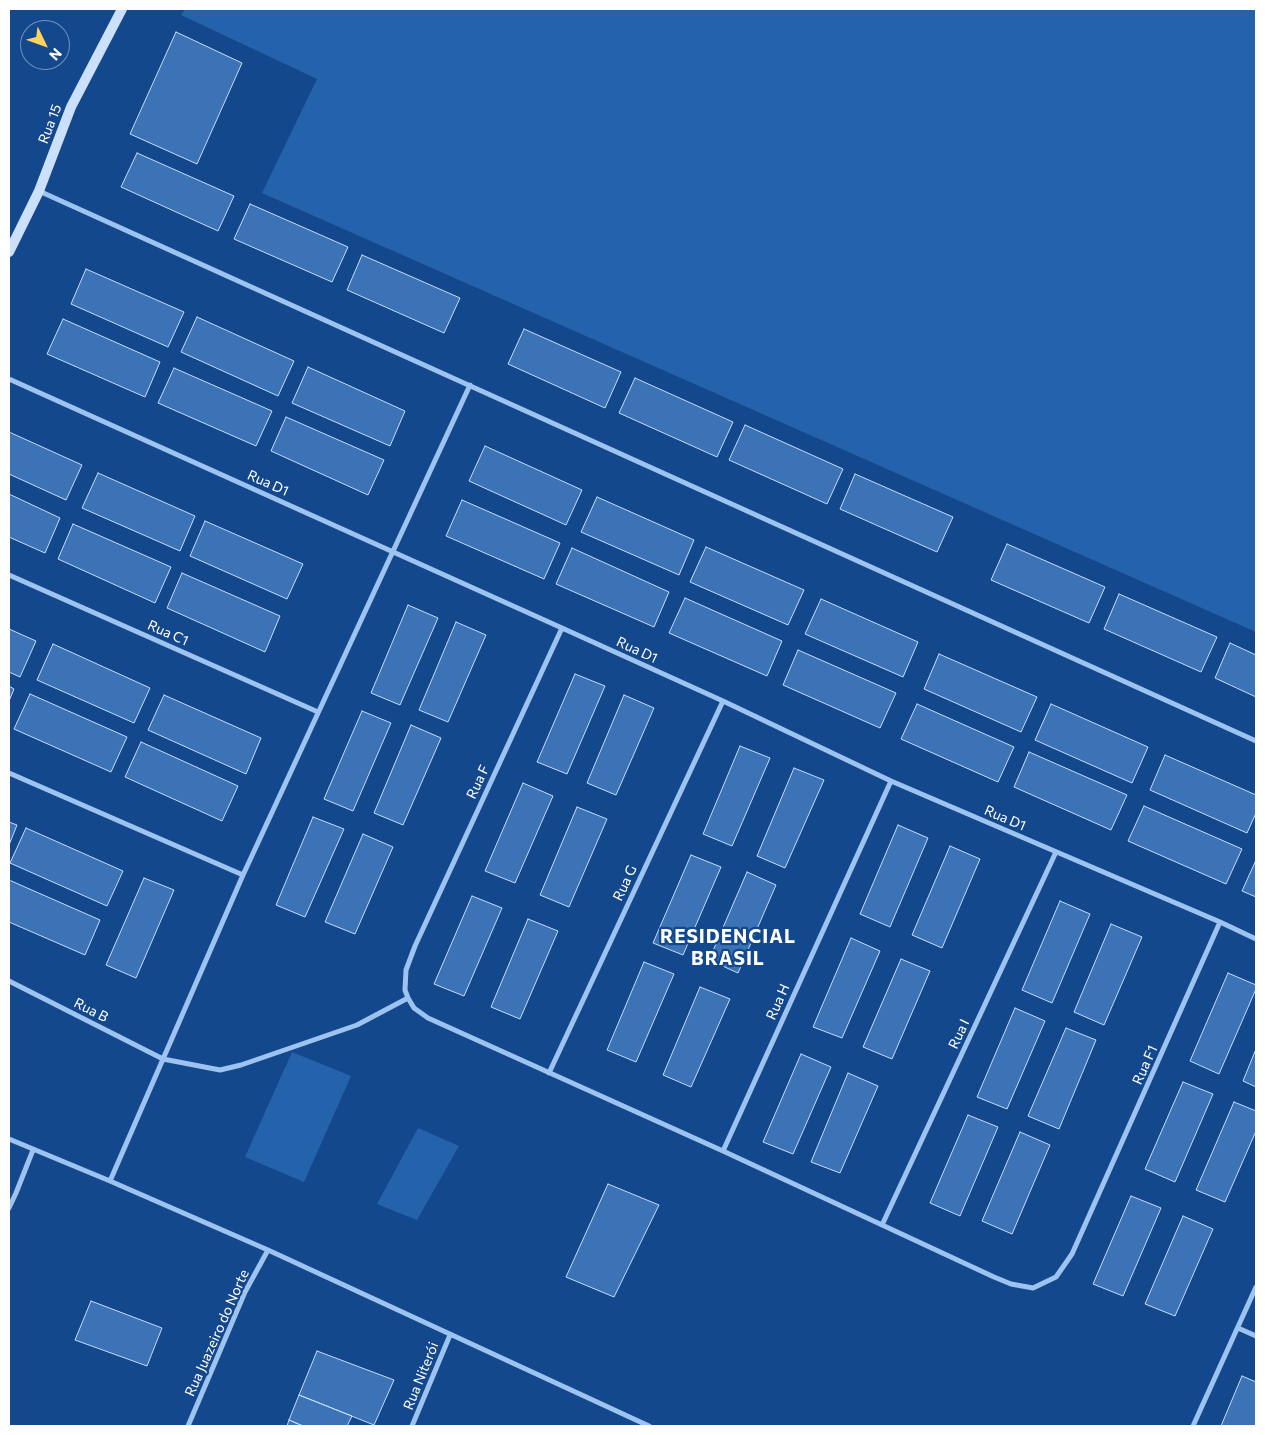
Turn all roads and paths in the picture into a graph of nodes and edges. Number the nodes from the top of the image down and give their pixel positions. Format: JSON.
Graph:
{"nodes":[{"id":1,"x":122,"y":9,"type":"edge"},
{"id":2,"x":40,"y":191,"type":"junction"},
{"id":3,"x":9,"y":252,"type":"edge"},
{"id":4,"x":9,"y":379,"type":"edge"},
{"id":5,"x":470,"y":385,"type":"junction"},
{"id":6,"x":393,"y":552,"type":"junction"},
{"id":7,"x":9,"y":575,"type":"edge"},
{"id":8,"x":562,"y":628,"type":"junction"},
{"id":9,"x":723,"y":701,"type":"junction"},
{"id":10,"x":318,"y":712,"type":"junction"},
{"id":11,"x":1256,"y":741,"type":"edge"},
{"id":12,"x":9,"y":773,"type":"edge"},
{"id":13,"x":891,"y":781,"type":"junction"},
{"id":14,"x":1056,"y":852,"type":"junction"},
{"id":15,"x":243,"y":875,"type":"junction"},
{"id":16,"x":1220,"y":922,"type":"junction"},
{"id":17,"x":1256,"y":939,"type":"edge"},
{"id":18,"x":9,"y":981,"type":"edge"},
{"id":19,"x":408,"y":998,"type":"junction"},
{"id":20,"x":163,"y":1059,"type":"junction"},
{"id":21,"x":548,"y":1074,"type":"junction"},
{"id":22,"x":9,"y":1139,"type":"edge"},
{"id":23,"x":33,"y":1150,"type":"junction"},
{"id":24,"x":723,"y":1151,"type":"junction"},
{"id":25,"x":110,"y":1181,"type":"junction"},
{"id":26,"x":9,"y":1208,"type":"edge"},
{"id":27,"x":882,"y":1226,"type":"junction"},
{"id":28,"x":268,"y":1250,"type":"junction"},
{"id":29,"x":1256,"y":1287,"type":"edge"},
{"id":30,"x":1238,"y":1328,"type":"junction"},
{"id":31,"x":450,"y":1335,"type":"junction"},
{"id":32,"x":1256,"y":1336,"type":"edge"},
{"id":33,"x":188,"y":1426,"type":"edge"},
{"id":34,"x":412,"y":1426,"type":"edge"},
{"id":35,"x":649,"y":1426,"type":"edge"},
{"id":36,"x":1193,"y":1426,"type":"edge"}],
"edges":[{"from":1,"to":2,"type":"main road","name":"Rua 15"},
{"from":2,"to":3,"type":"main road","name":"Rua 15"},
{"from":2,"to":5,"type":"street"},
{"from":4,"to":6,"type":"street","name":"Rua D1"},
{"from":5,"to":6,"type":"street"},
{"from":5,"to":11,"type":"street"},
{"from":6,"to":8,"type":"street","name":"Rua D1"},
{"from":6,"to":10,"type":"street"},
{"from":7,"to":10,"type":"street","name":"Rua C1"},
{"from":8,"to":9,"type":"street","name":"Rua D1"},
{"from":8,"to":19,"type":"street","name":"Rua F"},
{"from":9,"to":13,"type":"street","name":"Rua D1"},
{"from":9,"to":21,"type":"street","name":"Rua G"},
{"from":10,"to":15,"type":"street"},
{"from":12,"to":15,"type":"street"},
{"from":13,"to":14,"type":"street","name":"Rua D1"},
{"from":13,"to":24,"type":"street","name":"Rua H"},
{"from":14,"to":16,"type":"street","name":"Rua D1"},
{"from":14,"to":27,"type":"street","name":"Rua I"},
{"from":15,"to":20,"type":"street"},
{"from":16,"to":17,"type":"street","name":"Rua D1"},
{"from":16,"to":27,"type":"street","name":"Rua F1"},
{"from":18,"to":20,"type":"street","name":"Rua B"},
{"from":19,"to":20,"type":"street","name":"Rua B"},
{"from":19,"to":21,"type":"street","name":"Rua F1"},
{"from":20,"to":25,"type":"street"},
{"from":21,"to":24,"type":"street","name":"Rua F1"},
{"from":22,"to":23,"type":"street"},
{"from":23,"to":25,"type":"street"},
{"from":23,"to":26,"type":"street"},
{"from":24,"to":27,"type":"street","name":"Rua F1"},
{"from":25,"to":28,"type":"street"},
{"from":28,"to":31,"type":"street"},
{"from":28,"to":33,"type":"street","name":"Rua Juazeiro do Norte"},
{"from":29,"to":30,"type":"street"},
{"from":30,"to":32,"type":"street"},
{"from":30,"to":36,"type":"street"},
{"from":31,"to":34,"type":"street","name":"Rua Niterói"},
{"from":31,"to":35,"type":"street"}]}
